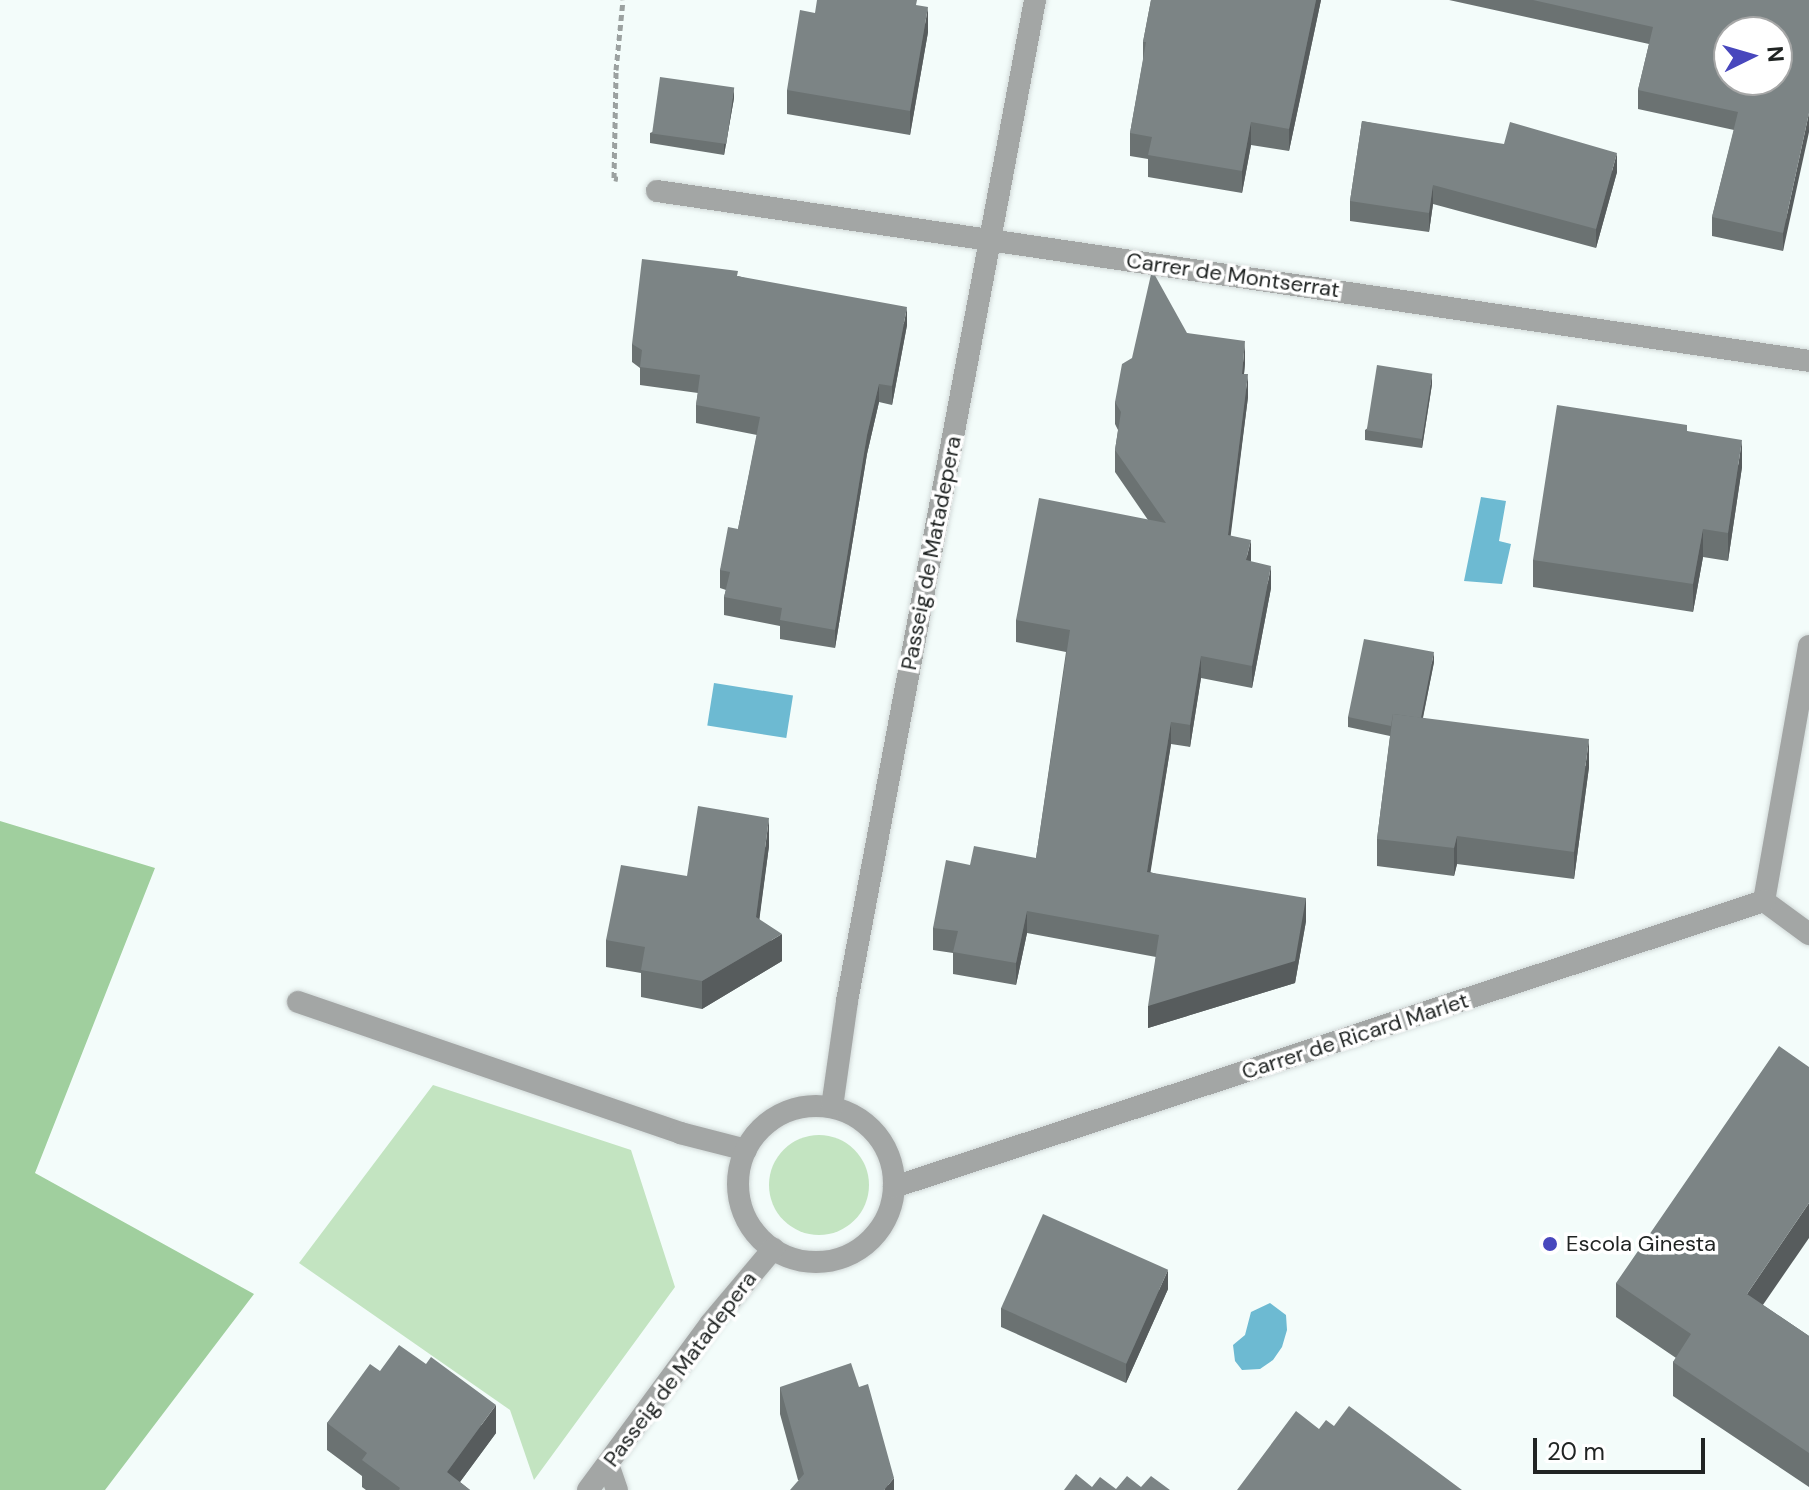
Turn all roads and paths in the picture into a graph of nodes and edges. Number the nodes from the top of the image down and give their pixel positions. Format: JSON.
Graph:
{"nodes":[{"id":1,"x":623,"y":0,"type":"edge"},
{"id":2,"x":1035,"y":0,"type":"edge"},
{"id":3,"x":657,"y":191,"type":"joint"},
{"id":4,"x":990,"y":239,"type":"junction"},
{"id":5,"x":1809,"y":361,"type":"edge"},
{"id":6,"x":1809,"y":646,"type":"edge"},
{"id":7,"x":1764,"y":901,"type":"junction"},
{"id":8,"x":1809,"y":934,"type":"edge"},
{"id":9,"x":298,"y":1002,"type":"dead end"},
{"id":10,"x":832,"y":1107,"type":"junction"},
{"id":11,"x":746,"y":1150,"type":"junction"},
{"id":12,"x":894,"y":1187,"type":"junction"},
{"id":13,"x":773,"y":1249,"type":"junction"},
{"id":14,"x":608,"y":1464,"type":"junction"},
{"id":15,"x":588,"y":1490,"type":"edge"},
{"id":16,"x":617,"y":1490,"type":"edge"}],
"edges":[{"from":1,"to":3,"type":"path"},
{"from":2,"to":4,"type":"street","name":"Passeig de Matadepera"},
{"from":3,"to":4,"type":"street","name":"Carrer de Montserrat"},
{"from":4,"to":5,"type":"street","name":"Carrer de Montserrat"},
{"from":4,"to":10,"type":"street","name":"Passeig de Matadepera"},
{"from":6,"to":7,"type":"street"},
{"from":7,"to":8,"type":"street"},
{"from":7,"to":12,"type":"street","name":"Carrer de Ricard Marlet"},
{"from":9,"to":11,"type":"street"},
{"from":10,"to":11,"type":"street"},
{"from":10,"to":12,"type":"street"},
{"from":11,"to":13,"type":"street"},
{"from":12,"to":13,"type":"street"},
{"from":13,"to":14,"type":"street","name":"Passeig de Matadepera"},
{"from":14,"to":15,"type":"street","name":"Passeig de Matadepera"},
{"from":14,"to":16,"type":"street"}]}
